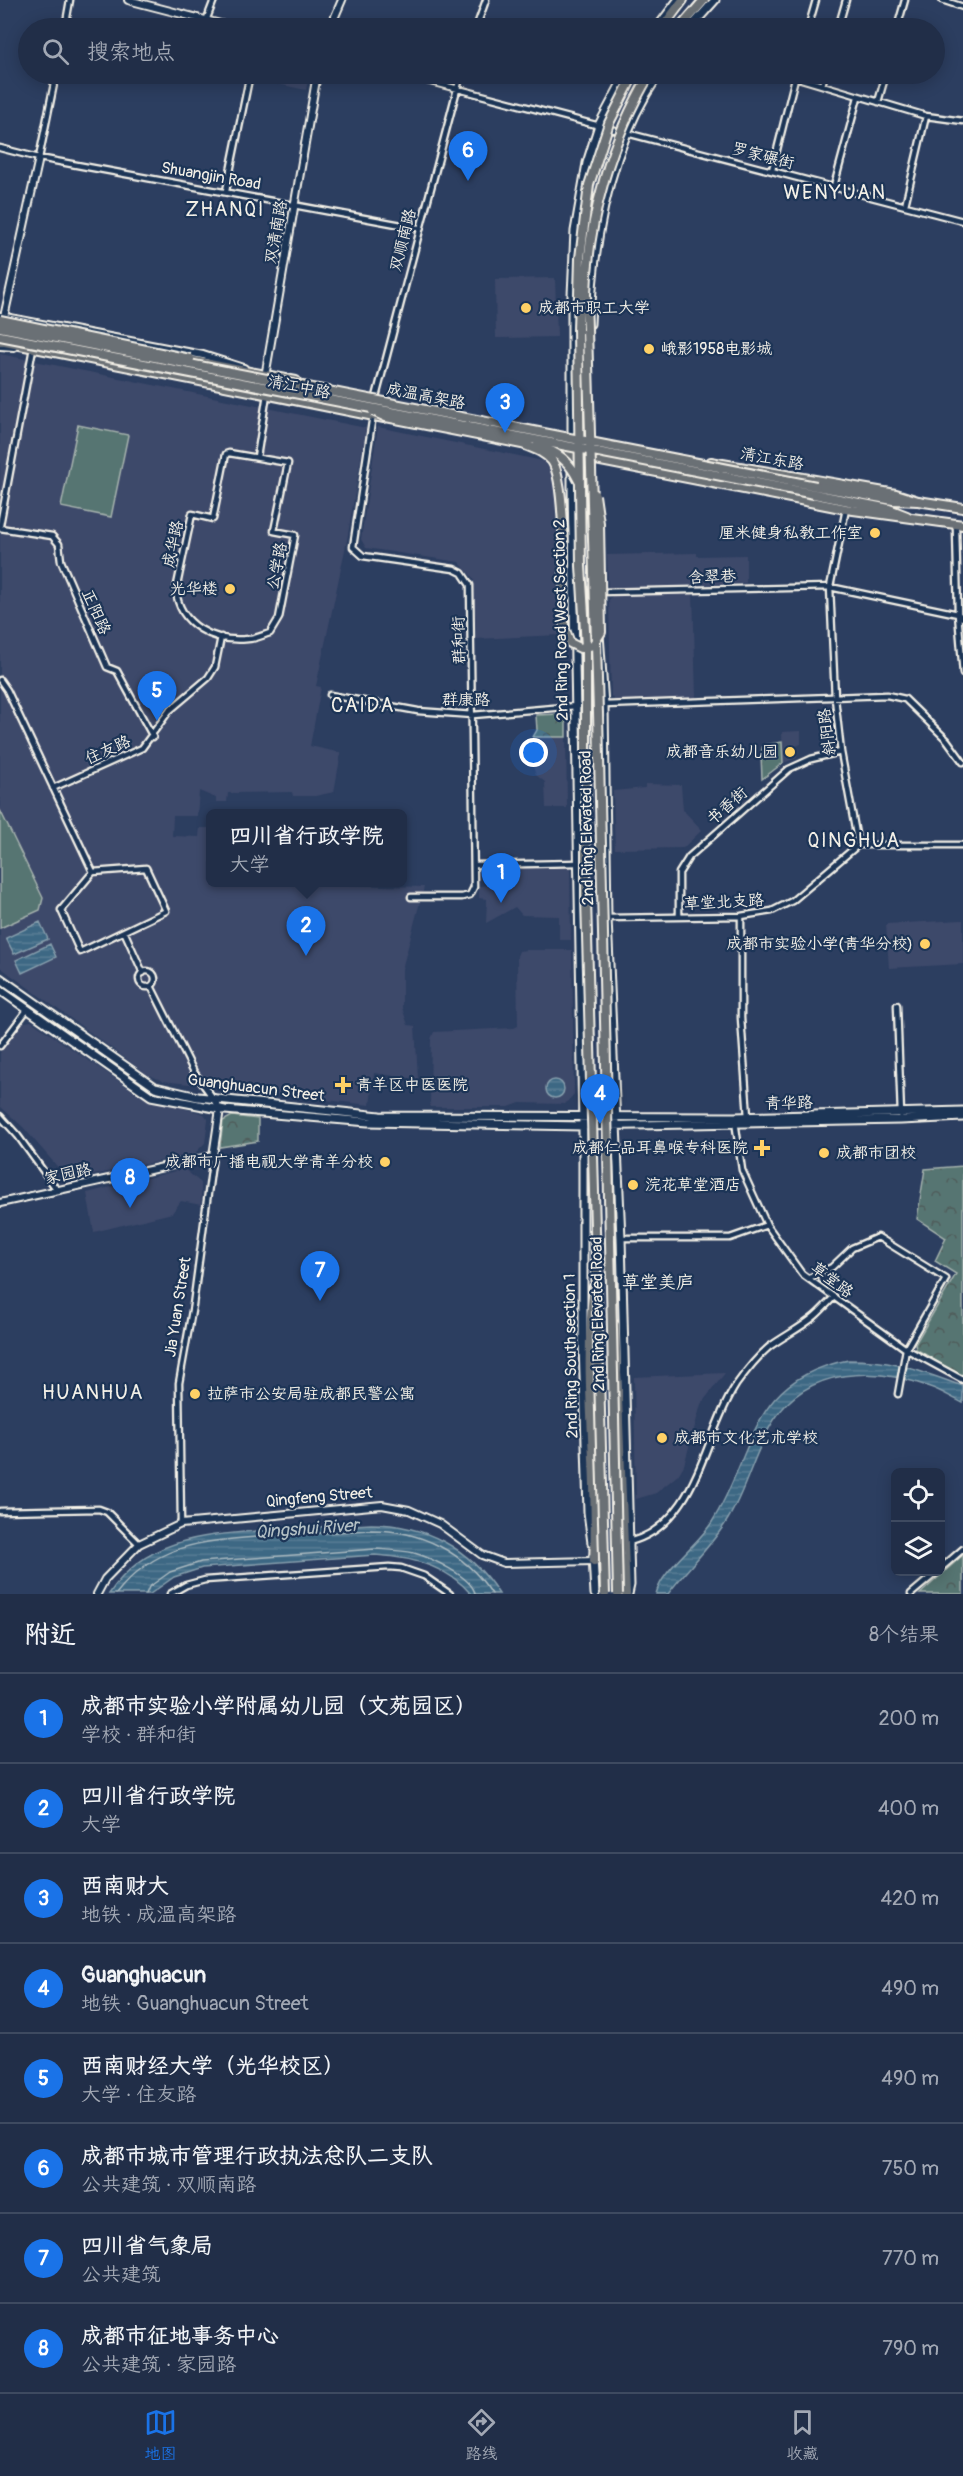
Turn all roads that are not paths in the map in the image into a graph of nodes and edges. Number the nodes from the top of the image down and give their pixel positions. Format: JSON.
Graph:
{"nodes":[{"id":1,"x":70,"y":0,"type":"edge"},
{"id":2,"x":128,"y":0,"type":"edge"},
{"id":3,"x":214,"y":0,"type":"edge"},
{"id":4,"x":342,"y":0,"type":"edge"},
{"id":5,"x":486,"y":0,"type":"edge"},
{"id":6,"x":678,"y":0,"type":"edge"},
{"id":7,"x":684,"y":0,"type":"edge"},
{"id":8,"x":704,"y":0,"type":"edge"},
{"id":9,"x":715,"y":0,"type":"edge"},
{"id":10,"x":816,"y":0,"type":"edge"},
{"id":11,"x":846,"y":0,"type":"edge"},
{"id":12,"x":905,"y":0,"type":"edge"},
{"id":13,"x":942,"y":0,"type":"edge"},
{"id":14,"x":961,"y":4,"type":"edge"},
{"id":15,"x":67,"y":18,"type":"edge"},
{"id":16,"x":195,"y":18,"type":"edge"},
{"id":17,"x":207,"y":18,"type":"edge"},
{"id":18,"x":334,"y":18,"type":"edge"},
{"id":19,"x":480,"y":18,"type":"edge"},
{"id":20,"x":664,"y":18,"type":"edge"},
{"id":21,"x":670,"y":18,"type":"edge"},
{"id":22,"x":689,"y":18,"type":"edge"},
{"id":23,"x":699,"y":18,"type":"edge"},
{"id":24,"x":811,"y":18,"type":"edge"},
{"id":25,"x":841,"y":18,"type":"edge"},
{"id":26,"x":900,"y":18,"type":"edge"},
{"id":27,"x":54,"y":84,"type":"edge"},
{"id":28,"x":248,"y":84,"type":"edge"},
{"id":29,"x":315,"y":84,"type":"edge"},
{"id":30,"x":440,"y":84,"type":"edge"},
{"id":31,"x":456,"y":84,"type":"edge"},
{"id":32,"x":621,"y":84,"type":"edge"},
{"id":33,"x":629,"y":84,"type":"edge"},
{"id":34,"x":645,"y":84,"type":"edge"},
{"id":35,"x":653,"y":84,"type":"edge"},
{"id":36,"x":793,"y":84,"type":"edge"},
{"id":37,"x":817,"y":84,"type":"edge"},
{"id":38,"x":883,"y":84,"type":"edge"},
{"id":39,"x":822,"y":86,"type":"joint"},
{"id":40,"x":455,"y":88,"type":"junction"},
{"id":41,"x":858,"y":96,"type":"junction"},
{"id":42,"x":878,"y":102,"type":"junction"},
{"id":43,"x":926,"y":116,"type":"junction"},
{"id":44,"x":963,"y":120,"type":"edge"},
{"id":45,"x":599,"y":125,"type":"junction"},
{"id":46,"x":626,"y":133,"type":"junction"},
{"id":47,"x":0,"y":148,"type":"edge"},
{"id":48,"x":39,"y":158,"type":"junction"},
{"id":49,"x":772,"y":170,"type":"junction"},
{"id":50,"x":834,"y":186,"type":"junction"},
{"id":51,"x":226,"y":191,"type":"junction"},
{"id":52,"x":295,"y":204,"type":"junction"},
{"id":53,"x":905,"y":205,"type":"junction"},
{"id":54,"x":963,"y":221,"type":"edge"},
{"id":55,"x":418,"y":228,"type":"junction"},
{"id":56,"x":1,"y":321,"type":"edge"},
{"id":57,"x":0,"y":339,"type":"edge"},
{"id":58,"x":0,"y":346,"type":"edge"},
{"id":59,"x":33,"y":346,"type":"junction"},
{"id":60,"x":264,"y":374,"type":"junction"},
{"id":61,"x":267,"y":394,"type":"junction"},
{"id":62,"x":376,"y":398,"type":"junction"},
{"id":63,"x":358,"y":405,"type":"junction"},
{"id":64,"x":373,"y":415,"type":"junction"},
{"id":65,"x":572,"y":437,"type":"junction"},
{"id":66,"x":592,"y":440,"type":"junction"},
{"id":67,"x":520,"y":443,"type":"junction"},
{"id":68,"x":572,"y":456,"type":"junction"},
{"id":69,"x":257,"y":457,"type":"junction"},
{"id":70,"x":591,"y":460,"type":"junction"},
{"id":71,"x":580,"y":484,"type":"junction"},
{"id":72,"x":815,"y":490,"type":"junction"},
{"id":73,"x":918,"y":501,"type":"junction"},
{"id":74,"x":846,"y":509,"type":"junction"},
{"id":75,"x":963,"y":510,"type":"edge"},
{"id":76,"x":907,"y":516,"type":"junction"},
{"id":77,"x":0,"y":526,"type":"edge"},
{"id":78,"x":961,"y":527,"type":"edge"},
{"id":79,"x":830,"y":587,"type":"junction"},
{"id":80,"x":596,"y":593,"type":"junction"},
{"id":81,"x":958,"y":615,"type":"junction"},
{"id":82,"x":963,"y":618,"type":"edge"},
{"id":83,"x":221,"y":637,"type":"junction"},
{"id":84,"x":963,"y":674,"type":"edge"},
{"id":85,"x":0,"y":680,"type":"edge"},
{"id":86,"x":330,"y":695,"type":"dead end"},
{"id":87,"x":835,"y":698,"type":"junction"},
{"id":88,"x":604,"y":705,"type":"junction"},
{"id":89,"x":576,"y":706,"type":"junction"},
{"id":90,"x":473,"y":715,"type":"junction"},
{"id":91,"x":153,"y":737,"type":"junction"},
{"id":92,"x":841,"y":752,"type":"junction"},
{"id":93,"x":963,"y":762,"type":"edge"},
{"id":94,"x":53,"y":788,"type":"junction"},
{"id":95,"x":858,"y":845,"type":"junction"},
{"id":96,"x":963,"y":845,"type":"edge"},
{"id":97,"x":578,"y":863,"type":"junction"},
{"id":98,"x":474,"y":864,"type":"junction"},
{"id":99,"x":93,"y":872,"type":"junction"},
{"id":100,"x":411,"y":897,"type":"dead end"},
{"id":101,"x":741,"y":916,"type":"junction"},
{"id":102,"x":679,"y":917,"type":"junction"},
{"id":103,"x":607,"y":918,"type":"junction"},
{"id":104,"x":124,"y":931,"type":"junction"},
{"id":105,"x":143,"y":973,"type":"junction"},
{"id":106,"x":0,"y":978,"type":"edge"},
{"id":107,"x":151,"y":986,"type":"junction"},
{"id":108,"x":0,"y":990,"type":"edge"},
{"id":109,"x":897,"y":1005,"type":"dead end"},
{"id":110,"x":27,"y":1010,"type":"junction"},
{"id":111,"x":0,"y":1046,"type":"edge"},
{"id":112,"x":213,"y":1098,"type":"junction"},
{"id":113,"x":220,"y":1109,"type":"junction"},
{"id":114,"x":963,"y":1111,"type":"edge"},
{"id":115,"x":0,"y":1116,"type":"edge"},
{"id":116,"x":748,"y":1117,"type":"junction"},
{"id":117,"x":901,"y":1117,"type":"junction"},
{"id":118,"x":963,"y":1117,"type":"edge"},
{"id":119,"x":583,"y":1118,"type":"junction"},
{"id":120,"x":615,"y":1118,"type":"junction"},
{"id":121,"x":735,"y":1121,"type":"junction"},
{"id":122,"x":583,"y":1126,"type":"junction"},
{"id":123,"x":615,"y":1126,"type":"junction"},
{"id":124,"x":213,"y":1156,"type":"junction"},
{"id":125,"x":57,"y":1190,"type":"junction"},
{"id":126,"x":0,"y":1203,"type":"edge"},
{"id":127,"x":767,"y":1225,"type":"junction"},
{"id":128,"x":621,"y":1238,"type":"junction"},
{"id":129,"x":596,"y":1274,"type":"junction"},
{"id":130,"x":808,"y":1278,"type":"junction"},
{"id":131,"x":611,"y":1282,"type":"junction"},
{"id":132,"x":834,"y":1297,"type":"junction"},
{"id":133,"x":906,"y":1349,"type":"junction"},
{"id":134,"x":963,"y":1380,"type":"edge"},
{"id":135,"x":898,"y":1394,"type":"dead end"},
{"id":136,"x":0,"y":1511,"type":"edge"},
{"id":137,"x":181,"y":1524,"type":"junction"},
{"id":138,"x":629,"y":1542,"type":"junction"},
{"id":139,"x":139,"y":1544,"type":"junction"},
{"id":140,"x":963,"y":1549,"type":"edge"},
{"id":141,"x":594,"y":1561,"type":"junction"},
{"id":142,"x":945,"y":1565,"type":"edge"},
{"id":143,"x":932,"y":1576,"type":"edge"},
{"id":144,"x":97,"y":1594,"type":"edge"},
{"id":145,"x":170,"y":1594,"type":"edge"},
{"id":146,"x":450,"y":1594,"type":"edge"},
{"id":147,"x":595,"y":1594,"type":"edge"},
{"id":148,"x":604,"y":1594,"type":"edge"},
{"id":149,"x":618,"y":1594,"type":"edge"},
{"id":150,"x":627,"y":1594,"type":"edge"},
{"id":151,"x":911,"y":1594,"type":"edge"}],
"edges":[{"from":1,"to":15,"type":"street"},
{"from":2,"to":16,"type":"street"},
{"from":3,"to":17,"type":"street"},
{"from":4,"to":18,"type":"street"},
{"from":5,"to":19,"type":"street"},
{"from":6,"to":20,"type":"main road"},
{"from":7,"to":21,"type":"main road"},
{"from":8,"to":22,"type":"main road"},
{"from":9,"to":23,"type":"main road"},
{"from":10,"to":24,"type":"street"},
{"from":11,"to":25,"type":"street"},
{"from":12,"to":26,"type":"street"},
{"from":13,"to":14,"type":"street"},
{"from":27,"to":48,"type":"street"},
{"from":28,"to":51,"type":"street"},
{"from":29,"to":52,"type":"street","name":"双清南路"},
{"from":30,"to":40,"type":"street","name":"罗家碾街"},
{"from":31,"to":40,"type":"street","name":"双顺南路"},
{"from":32,"to":45,"type":"main road","name":"2nd Ring Road West Section 2"},
{"from":33,"to":71,"type":"main road","name":"2nd Ring Elevated Road","bridge":true},
{"from":34,"to":70,"type":"main road","name":"2nd Ring Elevated Road","bridge":true},
{"from":35,"to":46,"type":"main road"},
{"from":36,"to":49,"type":"street"},
{"from":37,"to":39,"type":"street"},
{"from":38,"to":42,"type":"street"},
{"from":39,"to":41,"type":"street"},
{"from":40,"to":45,"type":"street","name":"罗家碾街"},
{"from":40,"to":55,"type":"street","name":"双顺南路"},
{"from":41,"to":42,"type":"street"},
{"from":41,"to":50,"type":"street"},
{"from":42,"to":43,"type":"street"},
{"from":43,"to":44,"type":"street"},
{"from":43,"to":53,"type":"street"},
{"from":45,"to":46,"type":"street","name":"罗家碾街"},
{"from":45,"to":65,"type":"main road","name":"2nd Ring Road West Section 2"},
{"from":46,"to":49,"type":"street","name":"罗家碾街"},
{"from":46,"to":66,"type":"main road"},
{"from":47,"to":48,"type":"street","name":"Shuangjin Road"},
{"from":48,"to":51,"type":"street","name":"Shuangjin Road"},
{"from":48,"to":56,"type":"street"},
{"from":49,"to":50,"type":"street","name":"罗家碾街"},
{"from":50,"to":53,"type":"street","name":"罗家碾街"},
{"from":51,"to":52,"type":"street","name":"Shuangjin Road"},
{"from":52,"to":55,"type":"street","name":"Shuangjin Road"},
{"from":52,"to":60,"type":"street","name":"双清南路"},
{"from":53,"to":54,"type":"street","name":"罗家碾街"},
{"from":55,"to":62,"type":"street","name":"双顺南路"},
{"from":56,"to":60,"type":"main road","name":"清江中路"},
{"from":56,"to":72,"type":"main road","name":"成温高架路","bridge":true},
{"from":57,"to":59,"type":"main road","bridge":true},
{"from":58,"to":59,"type":"street"},
{"from":59,"to":61,"type":"main road","name":"清江中路"},
{"from":59,"to":63,"type":"main road","name":"成温高架路","bridge":true},
{"from":59,"to":77,"type":"street"},
{"from":60,"to":61,"type":"street","name":"双清南路"},
{"from":60,"to":62,"type":"main road","name":"清江中路"},
{"from":61,"to":64,"type":"main road","name":"清江中路"},
{"from":61,"to":69,"type":"street"},
{"from":62,"to":65,"type":"main road","name":"清江中路"},
{"from":63,"to":67,"type":"main road","bridge":true},
{"from":63,"to":72,"type":"main road","name":"成温高架路","bridge":true},
{"from":64,"to":68,"type":"main road","name":"清江中路"},
{"from":64,"to":90,"type":"street","name":"群和街"},
{"from":65,"to":66,"type":"main road","name":"清江中路"},
{"from":65,"to":68,"type":"main road","name":"2nd Ring Road West Section 2"},
{"from":66,"to":70,"type":"main road"},
{"from":66,"to":73,"type":"main road","name":"清江东路"},
{"from":67,"to":70,"type":"main road","bridge":true},
{"from":67,"to":71,"type":"main road","bridge":true},
{"from":68,"to":70,"type":"main road","name":"清江中路"},
{"from":68,"to":89,"type":"main road","name":"2nd Ring Road West Section 2"},
{"from":69,"to":83,"type":"street","name":"成华路"},
{"from":69,"to":83,"type":"street","name":"公学路"},
{"from":70,"to":74,"type":"main road"},
{"from":70,"to":80,"type":"main road"},
{"from":70,"to":131,"type":"main road","name":"2nd Ring Elevated Road","bridge":true},
{"from":71,"to":129,"type":"main road","name":"2nd Ring Elevated Road","bridge":true},
{"from":72,"to":73,"type":"main road","name":"成温高架路"},
{"from":72,"to":76,"type":"main road","name":"成温高架路"},
{"from":73,"to":75,"type":"main road","name":"清江东路"},
{"from":74,"to":76,"type":"main road"},
{"from":74,"to":79,"type":"street"},
{"from":76,"to":78,"type":"main road"},
{"from":77,"to":91,"type":"street","name":"正阳路"},
{"from":78,"to":81,"type":"street"},
{"from":79,"to":80,"type":"street","name":"含翠巷"},
{"from":79,"to":81,"type":"street","name":"含翠巷"},
{"from":79,"to":87,"type":"street"},
{"from":80,"to":88,"type":"main road"},
{"from":81,"to":82,"type":"street","name":"含翠巷"},
{"from":81,"to":84,"type":"street"},
{"from":83,"to":91,"type":"street","name":"住友路"},
{"from":85,"to":94,"type":"street"},
{"from":86,"to":90,"type":"street","name":"群康路"},
{"from":87,"to":88,"type":"street","name":"群康路"},
{"from":87,"to":92,"type":"street","name":"斜阳路"},
{"from":87,"to":93,"type":"street","name":"斜阳路"},
{"from":88,"to":89,"type":"street","name":"群康路"},
{"from":88,"to":103,"type":"main road"},
{"from":89,"to":90,"type":"street","name":"群康路"},
{"from":89,"to":97,"type":"main road","name":"2nd Ring Road West Section 2"},
{"from":90,"to":98,"type":"street","name":"群和街"},
{"from":91,"to":94,"type":"street","name":"住友路"},
{"from":92,"to":95,"type":"street","name":"斜阳路"},
{"from":92,"to":102,"type":"street","name":"书香街"},
{"from":94,"to":99,"type":"street"},
{"from":95,"to":96,"type":"street"},
{"from":95,"to":101,"type":"street","name":"草堂北支路"},
{"from":97,"to":98,"type":"street"},
{"from":97,"to":119,"type":"main road","name":"2nd Ring Road West Section 2"},
{"from":98,"to":100,"type":"street","name":"群和街"},
{"from":99,"to":104,"type":"street"},
{"from":99,"to":104,"type":"street"},
{"from":101,"to":102,"type":"street","name":"草堂北支路"},
{"from":101,"to":116,"type":"street"},
{"from":102,"to":103,"type":"street","name":"草堂北支路"},
{"from":103,"to":120,"type":"main road"},
{"from":104,"to":105,"type":"street"},
{"from":105,"to":107,"type":"street"},
{"from":105,"to":107,"type":"street"},
{"from":106,"to":112,"type":"main road","name":"Guanghuacun Street"},
{"from":107,"to":112,"type":"street"},
{"from":108,"to":110,"type":"main road","name":"Guanghuacun Street"},
{"from":109,"to":117,"type":"street"},
{"from":110,"to":111,"type":"street"},
{"from":110,"to":113,"type":"main road","name":"Guanghuacun Street"},
{"from":112,"to":113,"type":"street"},
{"from":112,"to":119,"type":"main road","name":"Guanghuacun Street"},
{"from":113,"to":122,"type":"main road","name":"Guanghuacun Street"},
{"from":113,"to":124,"type":"street","name":"Jia Yuan Street"},
{"from":114,"to":117,"type":"main road","name":"青华路"},
{"from":115,"to":125,"type":"street"},
{"from":116,"to":117,"type":"main road","name":"青华路"},
{"from":116,"to":121,"type":"main road","name":"青华路"},
{"from":117,"to":118,"type":"main road","name":"青华路"},
{"from":117,"to":121,"type":"main road","name":"青华路"},
{"from":119,"to":120,"type":"main road","name":"Guanghuacun Street"},
{"from":119,"to":122,"type":"main road","name":"2nd Ring South section 1"},
{"from":120,"to":121,"type":"main road","name":"青华路"},
{"from":120,"to":123,"type":"main road"},
{"from":121,"to":123,"type":"main road","name":"青华路"},
{"from":121,"to":127,"type":"street","name":"草堂路"},
{"from":122,"to":123,"type":"main road","name":"Guanghuacun Street"},
{"from":122,"to":141,"type":"main road","name":"2nd Ring South section 1"},
{"from":123,"to":128,"type":"main road"},
{"from":124,"to":125,"type":"street","name":"家园路"},
{"from":124,"to":137,"type":"street","name":"Jia Yuan Street"},
{"from":125,"to":126,"type":"street","name":"家园路"},
{"from":127,"to":128,"type":"street"},
{"from":127,"to":130,"type":"street","name":"草堂路"},
{"from":128,"to":138,"type":"main road"},
{"from":129,"to":141,"type":"main road","bridge":true},
{"from":129,"to":148,"type":"main road","name":"2nd Ring Elevated Road","bridge":true},
{"from":130,"to":132,"type":"street","name":"草堂路"},
{"from":130,"to":133,"type":"street"},
{"from":131,"to":149,"type":"main road","name":"2nd Ring Elevated Road","bridge":true},
{"from":131,"to":150,"type":"main road","bridge":true},
{"from":132,"to":133,"type":"street","name":"草堂路"},
{"from":132,"to":138,"type":"street"},
{"from":133,"to":134,"type":"street","name":"草堂路"},
{"from":133,"to":135,"type":"street"},
{"from":136,"to":139,"type":"street"},
{"from":137,"to":139,"type":"street","name":"Qingfeng Street"},
{"from":137,"to":141,"type":"street","name":"Qingfeng Street"},
{"from":138,"to":150,"type":"main road"},
{"from":139,"to":144,"type":"street","name":"Qingfeng Street"},
{"from":140,"to":142,"type":"street"},
{"from":141,"to":147,"type":"main road","name":"2nd Ring South section 1"},
{"from":143,"to":151,"type":"street"},
{"from":145,"to":146,"type":"street"}]}
